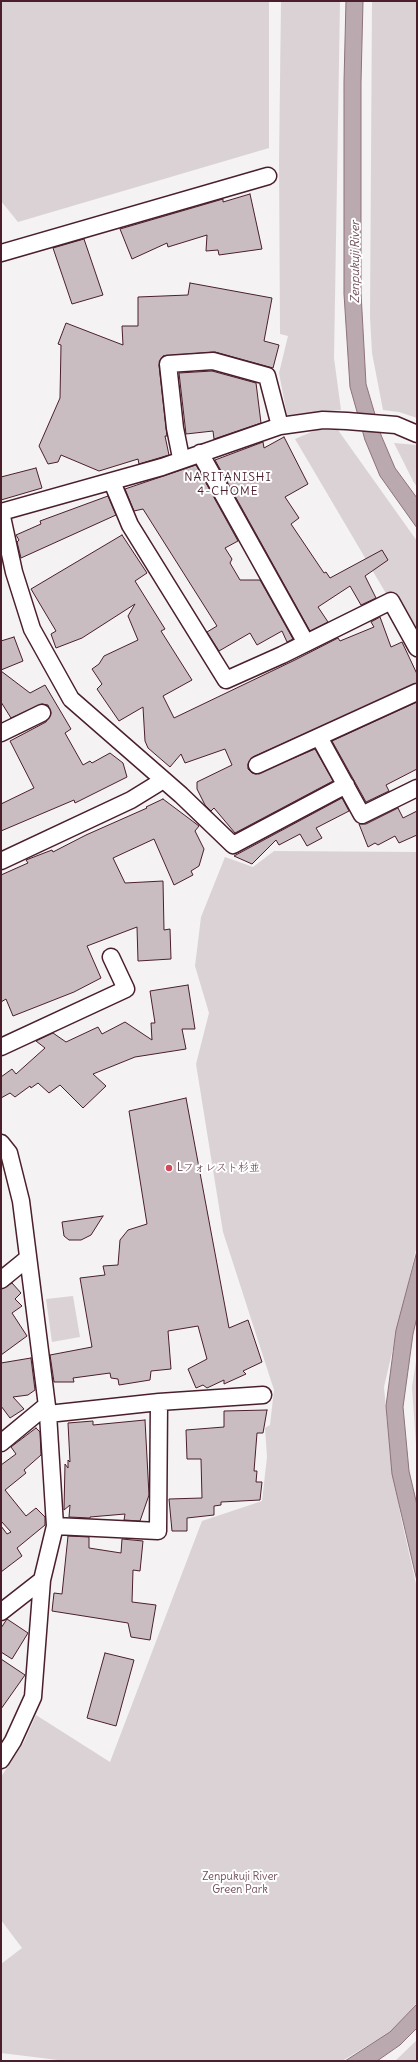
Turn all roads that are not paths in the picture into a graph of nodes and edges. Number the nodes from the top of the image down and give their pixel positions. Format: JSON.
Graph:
{"nodes":[{"id":1,"x":268,"y":176,"type":"dead end"},
{"id":2,"x":1,"y":253,"type":"edge"},
{"id":3,"x":280,"y":426,"type":"junction"},
{"id":4,"x":417,"y":434,"type":"edge"},
{"id":5,"x":200,"y":453,"type":"junction"},
{"id":6,"x":182,"y":458,"type":"junction"},
{"id":7,"x":112,"y":482,"type":"junction"},
{"id":8,"x":1,"y":512,"type":"edge"},
{"id":9,"x":306,"y":643,"type":"junction"},
{"id":10,"x":417,"y":648,"type":"edge"},
{"id":11,"x":417,"y":692,"type":"edge"},
{"id":12,"x":42,"y":713,"type":"dead end"},
{"id":13,"x":1,"y":734,"type":"edge"},
{"id":14,"x":319,"y":737,"type":"junction"},
{"id":15,"x":257,"y":765,"type":"dead end"},
{"id":16,"x":161,"y":778,"type":"junction"},
{"id":17,"x":346,"y":785,"type":"junction"},
{"id":18,"x":417,"y":788,"type":"edge"},
{"id":19,"x":1,"y":862,"type":"edge"},
{"id":20,"x":111,"y":957,"type":"dead end"},
{"id":21,"x":1,"y":1047,"type":"edge"},
{"id":22,"x":1,"y":1143,"type":"edge"},
{"id":23,"x":28,"y":1258,"type":"junction"},
{"id":24,"x":1,"y":1280,"type":"edge"},
{"id":25,"x":263,"y":1395,"type":"dead end"},
{"id":26,"x":160,"y":1402,"type":"junction"},
{"id":27,"x":48,"y":1410,"type":"junction"},
{"id":28,"x":1,"y":1443,"type":"edge"},
{"id":29,"x":55,"y":1526,"type":"junction"},
{"id":30,"x":42,"y":1580,"type":"junction"},
{"id":31,"x":1,"y":1612,"type":"edge"},
{"id":32,"x":1,"y":1760,"type":"edge"}],
"edges":[{"from":1,"to":2,"type":"street"},
{"from":3,"to":4,"type":"street"},
{"from":3,"to":5,"type":"street"},
{"from":3,"to":6,"type":"street"},
{"from":5,"to":6,"type":"street"},
{"from":5,"to":9,"type":"street"},
{"from":6,"to":7,"type":"street"},
{"from":7,"to":8,"type":"street"},
{"from":7,"to":9,"type":"street"},
{"from":8,"to":16,"type":"street"},
{"from":9,"to":10,"type":"street"},
{"from":11,"to":14,"type":"street"},
{"from":12,"to":13,"type":"street"},
{"from":14,"to":15,"type":"street"},
{"from":14,"to":17,"type":"street"},
{"from":16,"to":17,"type":"street"},
{"from":16,"to":19,"type":"street"},
{"from":17,"to":18,"type":"street"},
{"from":20,"to":21,"type":"street"},
{"from":22,"to":23,"type":"street"},
{"from":23,"to":24,"type":"street"},
{"from":23,"to":27,"type":"street"},
{"from":25,"to":26,"type":"street"},
{"from":26,"to":27,"type":"street"},
{"from":26,"to":29,"type":"street"},
{"from":27,"to":28,"type":"street"},
{"from":27,"to":29,"type":"street"},
{"from":29,"to":30,"type":"street"},
{"from":30,"to":31,"type":"street"},
{"from":30,"to":32,"type":"street"}]}
